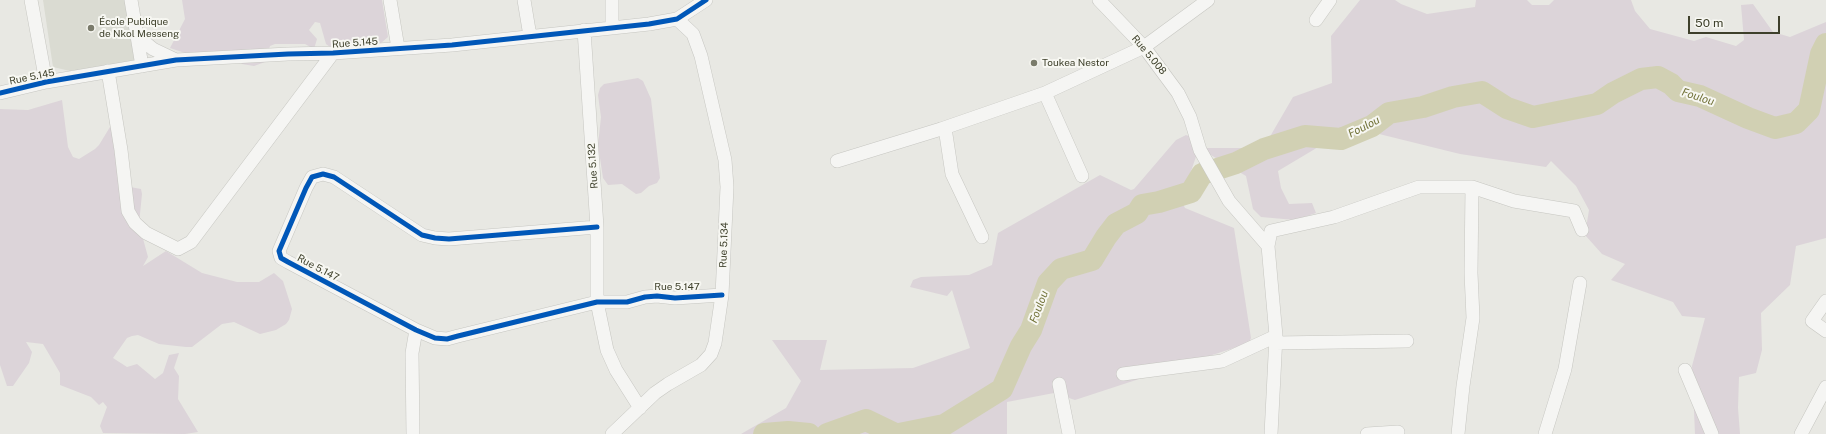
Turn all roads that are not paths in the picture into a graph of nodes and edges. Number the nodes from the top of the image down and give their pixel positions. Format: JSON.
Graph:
{"nodes":[{"id":1,"x":31,"y":0,"type":"edge"},
{"id":2,"x":131,"y":0,"type":"edge"},
{"id":3,"x":390,"y":0,"type":"edge"},
{"id":4,"x":524,"y":0,"type":"edge"},
{"id":5,"x":612,"y":0,"type":"edge"},
{"id":6,"x":706,"y":0,"type":"edge"},
{"id":7,"x":1099,"y":0,"type":"edge"},
{"id":8,"x":1208,"y":0,"type":"edge"},
{"id":9,"x":1330,"y":0,"type":"edge"},
{"id":10,"x":676,"y":19,"type":"junction"},
{"id":11,"x":1316,"y":20,"type":"dead end"},
{"id":12,"x":612,"y":28,"type":"junction"},
{"id":13,"x":584,"y":30,"type":"junction"},
{"id":14,"x":137,"y":36,"type":"junction"},
{"id":15,"x":530,"y":36,"type":"junction"},
{"id":16,"x":1144,"y":47,"type":"junction"},
{"id":17,"x":398,"y":48,"type":"junction"},
{"id":18,"x":333,"y":54,"type":"junction"},
{"id":19,"x":176,"y":60,"type":"junction"},
{"id":20,"x":142,"y":66,"type":"junction"},
{"id":21,"x":108,"y":72,"type":"junction"},
{"id":22,"x":46,"y":82,"type":"junction"},
{"id":23,"x":0,"y":93,"type":"edge"},
{"id":24,"x":1045,"y":93,"type":"junction"},
{"id":25,"x":945,"y":128,"type":"junction"},
{"id":26,"x":837,"y":161,"type":"dead end"},
{"id":27,"x":1082,"y":176,"type":"dead end"},
{"id":28,"x":1472,"y":187,"type":"junction"},
{"id":29,"x":597,"y":227,"type":"junction"},
{"id":30,"x":1582,"y":230,"type":"dead end"},
{"id":31,"x":982,"y":237,"type":"dead end"},
{"id":32,"x":1268,"y":246,"type":"junction"},
{"id":33,"x":1580,"y":282,"type":"dead end"},
{"id":34,"x":722,"y":296,"type":"junction"},
{"id":35,"x":1826,"y":301,"type":"edge"},
{"id":36,"x":597,"y":302,"type":"junction"},
{"id":37,"x":416,"y":330,"type":"junction"},
{"id":38,"x":1826,"y":331,"type":"edge"},
{"id":39,"x":1276,"y":340,"type":"junction"},
{"id":40,"x":1407,"y":341,"type":"dead end"},
{"id":41,"x":1685,"y":370,"type":"dead end"},
{"id":42,"x":1123,"y":374,"type":"dead end"},
{"id":43,"x":1059,"y":384,"type":"dead end"},
{"id":44,"x":1826,"y":388,"type":"edge"},
{"id":45,"x":640,"y":408,"type":"junction"},
{"id":46,"x":1398,"y":432,"type":"dead end"},
{"id":47,"x":413,"y":434,"type":"edge"},
{"id":48,"x":612,"y":434,"type":"edge"},
{"id":49,"x":1069,"y":434,"type":"edge"},
{"id":50,"x":1271,"y":434,"type":"edge"},
{"id":51,"x":1367,"y":434,"type":"edge"},
{"id":52,"x":1458,"y":434,"type":"edge"},
{"id":53,"x":1545,"y":434,"type":"edge"},
{"id":54,"x":1712,"y":434,"type":"edge"},
{"id":55,"x":1801,"y":434,"type":"edge"}],
"edges":[{"from":1,"to":22,"type":"street"},
{"from":2,"to":14,"type":"street"},
{"from":3,"to":17,"type":"street"},
{"from":4,"to":15,"type":"street"},
{"from":5,"to":12,"type":"street"},
{"from":6,"to":10,"type":"street","name":"Rue 5.145"},
{"from":7,"to":16,"type":"street","name":"Rue 5.008"},
{"from":8,"to":16,"type":"street"},
{"from":9,"to":11,"type":"street"},
{"from":10,"to":12,"type":"street","name":"Rue 5.145"},
{"from":10,"to":34,"type":"street","name":"Rue 5.134"},
{"from":12,"to":13,"type":"street","name":"Rue 5.145"},
{"from":13,"to":15,"type":"street","name":"Rue 5.145"},
{"from":13,"to":29,"type":"street","name":"Rue 5.132"},
{"from":14,"to":19,"type":"street"},
{"from":14,"to":20,"type":"street"},
{"from":15,"to":17,"type":"street","name":"Rue 5.145"},
{"from":16,"to":24,"type":"street"},
{"from":16,"to":32,"type":"street","name":"Rue 5.008"},
{"from":17,"to":18,"type":"street","name":"Rue 5.145"},
{"from":18,"to":19,"type":"street","name":"Rue 5.145"},
{"from":18,"to":21,"type":"street"},
{"from":19,"to":20,"type":"street","name":"Rue 5.145"},
{"from":20,"to":21,"type":"street","name":"Rue 5.145"},
{"from":21,"to":22,"type":"street","name":"Rue 5.145"},
{"from":22,"to":23,"type":"street","name":"Rue 5.145"},
{"from":24,"to":25,"type":"street"},
{"from":24,"to":27,"type":"street"},
{"from":25,"to":26,"type":"street"},
{"from":25,"to":31,"type":"street"},
{"from":28,"to":30,"type":"street"},
{"from":28,"to":32,"type":"street"},
{"from":28,"to":52,"type":"street"},
{"from":29,"to":36,"type":"street","name":"Rue 5.132"},
{"from":29,"to":37,"type":"street","name":"Rue 5.147"},
{"from":32,"to":39,"type":"street"},
{"from":33,"to":53,"type":"street"},
{"from":34,"to":36,"type":"street","name":"Rue 5.147"},
{"from":34,"to":45,"type":"street","name":"Rue 5.134"},
{"from":35,"to":38,"type":"street"},
{"from":36,"to":37,"type":"street","name":"Rue 5.147"},
{"from":36,"to":45,"type":"street","name":"Rue 5.132"},
{"from":37,"to":47,"type":"street"},
{"from":39,"to":40,"type":"street"},
{"from":39,"to":42,"type":"street"},
{"from":39,"to":50,"type":"street"},
{"from":41,"to":54,"type":"street"},
{"from":43,"to":49,"type":"street"},
{"from":44,"to":55,"type":"street"},
{"from":45,"to":48,"type":"street","name":"Rue 5.134"},
{"from":46,"to":51,"type":"street"}]}
